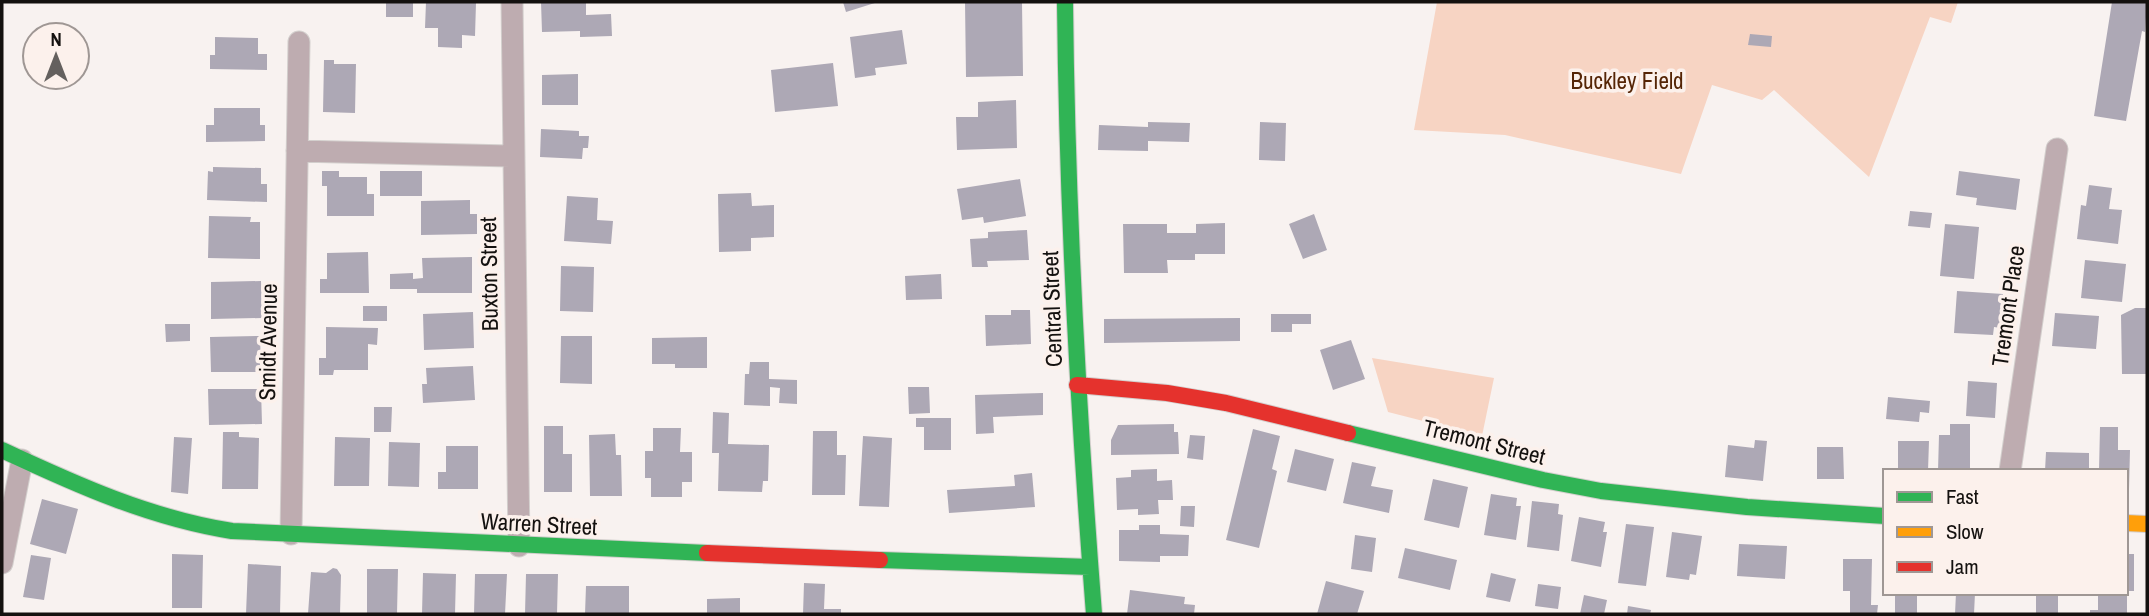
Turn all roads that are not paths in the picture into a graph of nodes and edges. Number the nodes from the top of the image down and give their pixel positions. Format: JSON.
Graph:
{"nodes":[{"id":1,"x":512,"y":2,"type":"edge"},
{"id":2,"x":1065,"y":2,"type":"edge"},
{"id":3,"x":299,"y":42,"type":"dead end"},
{"id":4,"x":2057,"y":149,"type":"dead end"},
{"id":5,"x":297,"y":151,"type":"junction"},
{"id":6,"x":514,"y":156,"type":"junction"},
{"id":7,"x":1077,"y":385,"type":"junction"},
{"id":8,"x":2,"y":450,"type":"edge"},
{"id":9,"x":22,"y":460,"type":"junction"},
{"id":10,"x":2010,"y":469,"type":"edge"},
{"id":11,"x":1883,"y":516,"type":"edge"},
{"id":12,"x":2128,"y":523,"type":"edge"},
{"id":13,"x":2147,"y":524,"type":"edge"},
{"id":14,"x":291,"y":534,"type":"junction"},
{"id":15,"x":519,"y":546,"type":"junction"},
{"id":16,"x":2,"y":563,"type":"edge"},
{"id":17,"x":1090,"y":567,"type":"junction"},
{"id":18,"x":1094,"y":614,"type":"edge"}],
"edges":[{"from":1,"to":6,"type":"street","name":"Buxton Street"},
{"from":2,"to":7,"type":"street","name":"Central Street"},
{"from":3,"to":5,"type":"street","name":"Smidt Avenue"},
{"from":4,"to":10,"type":"street","name":"Tremont Place"},
{"from":5,"to":6,"type":"street"},
{"from":5,"to":14,"type":"street","name":"Smidt Avenue"},
{"from":6,"to":15,"type":"street","name":"Buxton Street"},
{"from":7,"to":11,"type":"street","name":"Tremont Street"},
{"from":7,"to":17,"type":"street","name":"Central Street"},
{"from":8,"to":9,"type":"street","name":"Warren Street"},
{"from":9,"to":14,"type":"street","name":"Warren Street"},
{"from":9,"to":16,"type":"street"},
{"from":12,"to":13,"type":"street"},
{"from":14,"to":15,"type":"street","name":"Warren Street"},
{"from":15,"to":17,"type":"street","name":"Warren Street"},
{"from":17,"to":18,"type":"street","name":"Central Street"}]}
